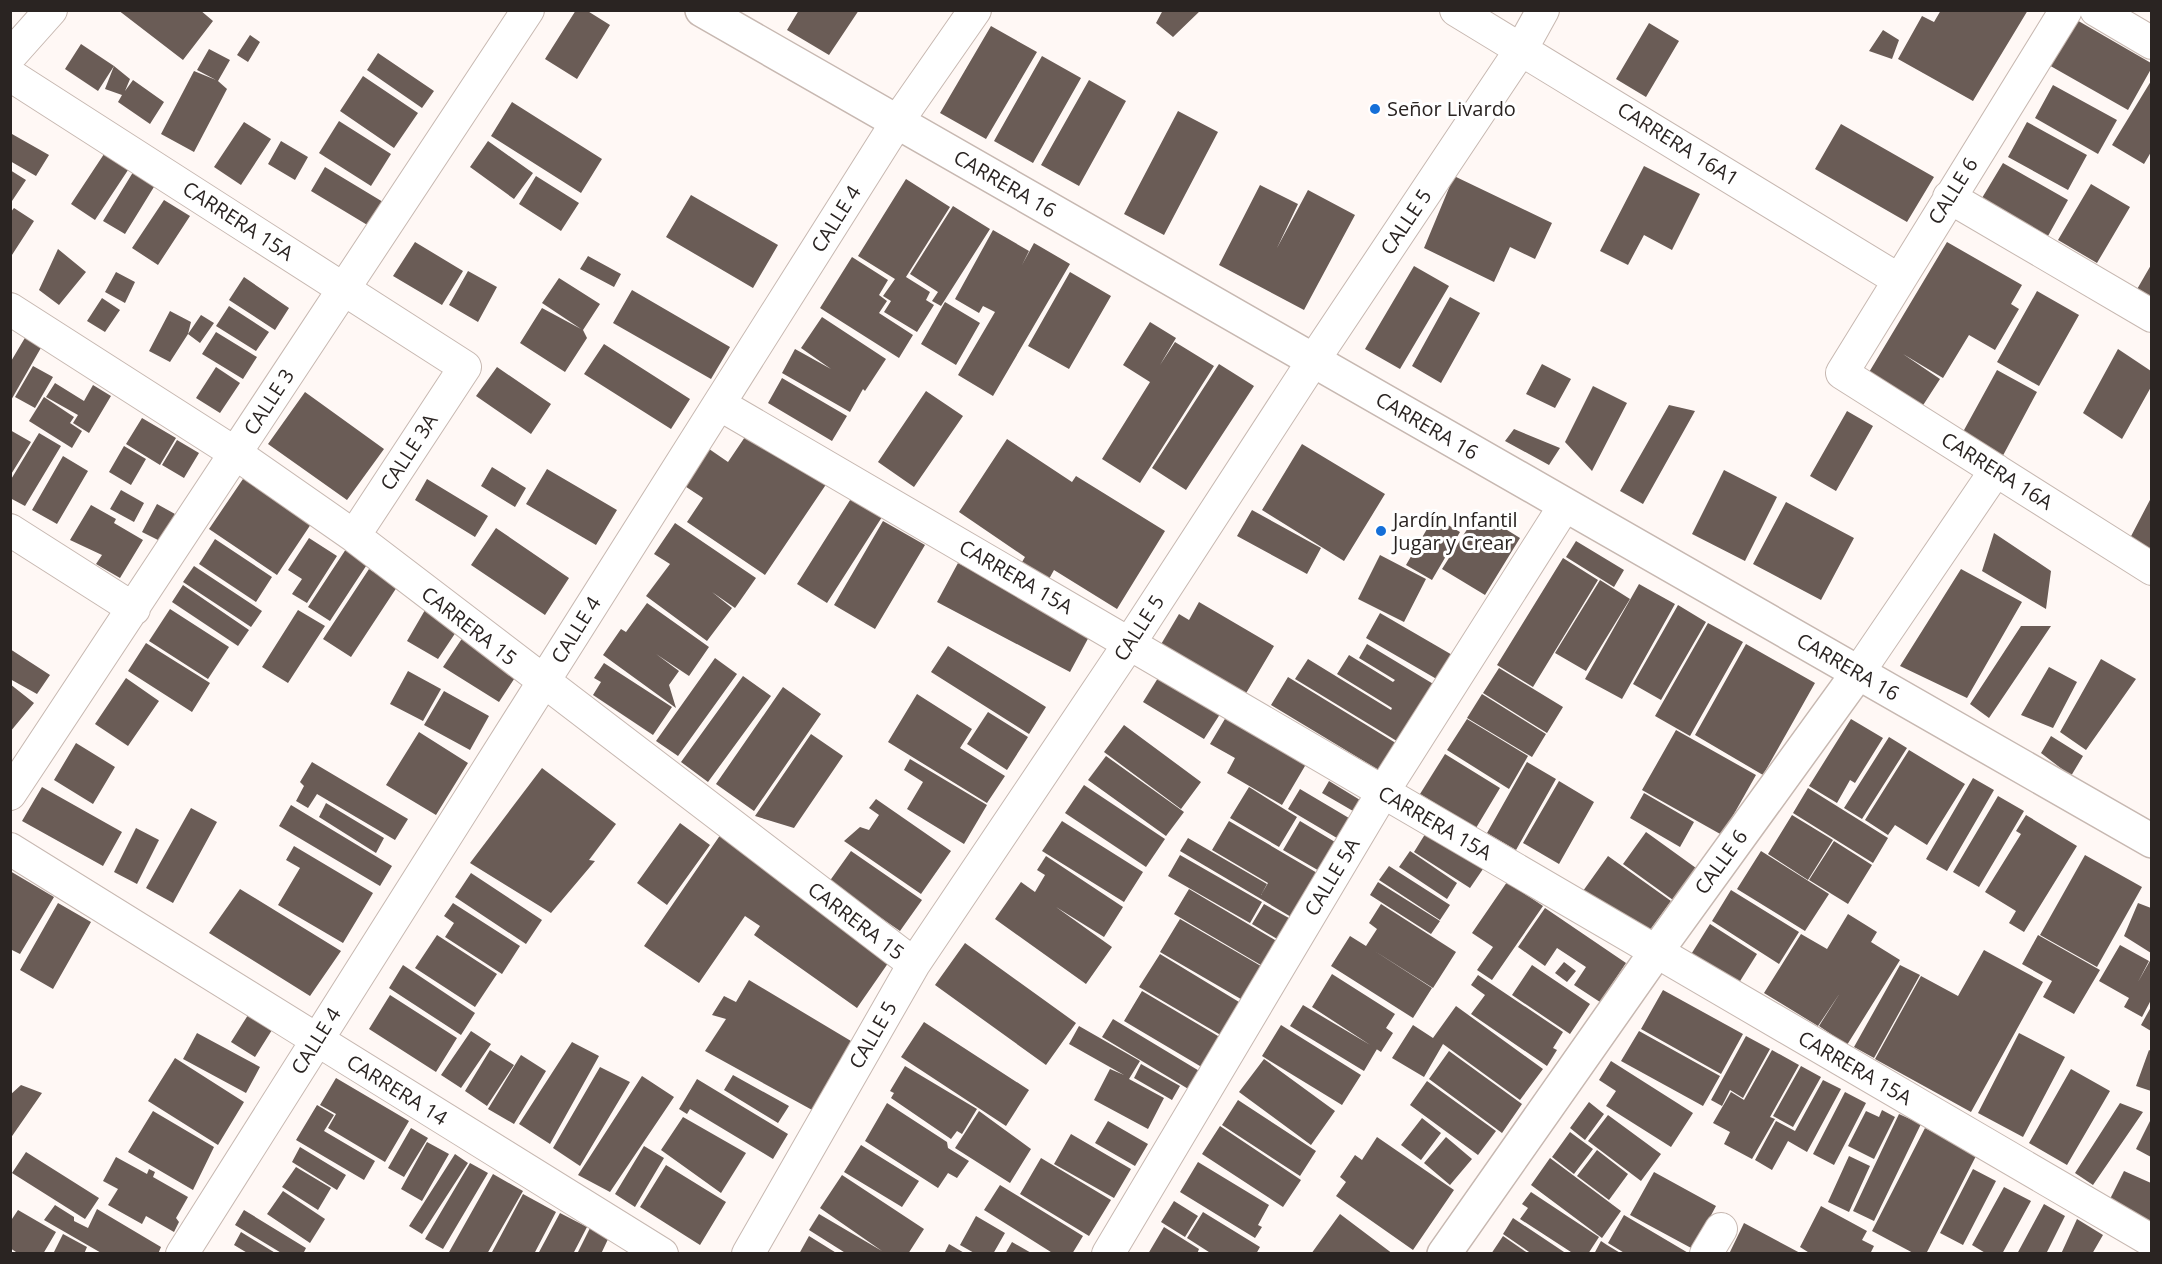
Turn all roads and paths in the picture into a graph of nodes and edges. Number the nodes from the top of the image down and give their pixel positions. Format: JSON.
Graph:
{"nodes":[{"id":1,"x":51,"y":10,"type":"edge"},
{"id":2,"x":528,"y":10,"type":"edge"},
{"id":3,"x":702,"y":10,"type":"edge"},
{"id":4,"x":975,"y":10,"type":"edge"},
{"id":5,"x":1456,"y":10,"type":"edge"},
{"id":6,"x":1543,"y":10,"type":"edge"},
{"id":7,"x":2066,"y":10,"type":"edge"},
{"id":8,"x":2096,"y":10,"type":"edge"},
{"id":9,"x":2151,"y":43,"type":"edge"},
{"id":10,"x":1522,"y":48,"type":"junction"},
{"id":11,"x":10,"y":56,"type":"edge"},
{"id":12,"x":10,"y":75,"type":"edge"},
{"id":13,"x":897,"y":122,"type":"junction"},
{"id":14,"x":1949,"y":196,"type":"junction"},
{"id":15,"x":1899,"y":280,"type":"junction"},
{"id":16,"x":344,"y":289,"type":"junction"},
{"id":17,"x":10,"y":309,"type":"edge"},
{"id":18,"x":2151,"y":316,"type":"edge"},
{"id":19,"x":1313,"y":361,"type":"junction"},
{"id":20,"x":465,"y":367,"type":"joint"},
{"id":21,"x":1842,"y":373,"type":"joint"},
{"id":22,"x":719,"y":404,"type":"junction"},
{"id":23,"x":235,"y":453,"type":"junction"},
{"id":24,"x":1996,"y":470,"type":"junction"},
{"id":25,"x":1565,"y":505,"type":"junction"},
{"id":26,"x":10,"y":530,"type":"edge"},
{"id":27,"x":354,"y":536,"type":"junction"},
{"id":28,"x":2151,"y":569,"type":"edge"},
{"id":29,"x":134,"y":609,"type":"junction"},
{"id":30,"x":1129,"y":644,"type":"junction"},
{"id":31,"x":1858,"y":673,"type":"junction"},
{"id":32,"x":542,"y":683,"type":"junction"},
{"id":33,"x":1383,"y":792,"type":"junction"},
{"id":34,"x":10,"y":794,"type":"edge"},
{"id":35,"x":2151,"y":841,"type":"edge"},
{"id":36,"x":10,"y":849,"type":"edge"},
{"id":37,"x":1656,"y":952,"type":"junction"},
{"id":38,"x":914,"y":964,"type":"junction"},
{"id":39,"x":317,"y":1040,"type":"junction"},
{"id":40,"x":2151,"y":1241,"type":"edge"},
{"id":41,"x":182,"y":1254,"type":"edge"},
{"id":42,"x":662,"y":1254,"type":"edge"},
{"id":43,"x":748,"y":1254,"type":"edge"},
{"id":44,"x":1108,"y":1254,"type":"edge"},
{"id":45,"x":1444,"y":1254,"type":"edge"}],
"edges":[{"from":1,"to":11,"type":"street"},
{"from":2,"to":16,"type":"street","name":"CALLE 3"},
{"from":3,"to":13,"type":"street","name":"CARRERA 16"},
{"from":4,"to":13,"type":"street","name":"CALLE 4"},
{"from":5,"to":10,"type":"street","name":"CARRERA 16A1"},
{"from":6,"to":10,"type":"street","name":"CALLE 5"},
{"from":7,"to":14,"type":"street","name":"CALLE 6"},
{"from":8,"to":9,"type":"street"},
{"from":10,"to":15,"type":"street","name":"CARRERA 16A1"},
{"from":10,"to":19,"type":"street","name":"CALLE 5"},
{"from":12,"to":16,"type":"street","name":"CARRERA 15A"},
{"from":13,"to":19,"type":"street","name":"CARRERA 16"},
{"from":13,"to":22,"type":"street","name":"CALLE 4"},
{"from":14,"to":15,"type":"street","name":"CALLE 6"},
{"from":14,"to":18,"type":"street"},
{"from":15,"to":21,"type":"street","name":"CALLE 6"},
{"from":16,"to":20,"type":"street","name":"CARRERA 15A"},
{"from":16,"to":23,"type":"street","name":"CALLE 3"},
{"from":17,"to":23,"type":"street","name":"CARRERA 15"},
{"from":19,"to":25,"type":"street","name":"CARRERA 16"},
{"from":19,"to":30,"type":"street","name":"CALLE 5"},
{"from":20,"to":27,"type":"street","name":"CALLE 3A"},
{"from":21,"to":24,"type":"street","name":"CARRERA 16A"},
{"from":22,"to":30,"type":"street","name":"CARRERA 15A"},
{"from":22,"to":32,"type":"street","name":"CALLE 4"},
{"from":23,"to":27,"type":"street","name":"CARRERA 15"},
{"from":23,"to":29,"type":"street","name":"CALLE 3"},
{"from":24,"to":28,"type":"street","name":"CARRERA 16A"},
{"from":24,"to":31,"type":"street","name":"CALLE 6"},
{"from":25,"to":31,"type":"street","name":"CARRERA 16"},
{"from":25,"to":33,"type":"street","name":"CALLE 5A"},
{"from":26,"to":29,"type":"street"},
{"from":27,"to":32,"type":"street","name":"CARRERA 15"},
{"from":29,"to":34,"type":"street","name":"CALLE 3"},
{"from":30,"to":33,"type":"street","name":"CARRERA 15A"},
{"from":30,"to":38,"type":"street","name":"CALLE 5"},
{"from":31,"to":35,"type":"street","name":"CARRERA 16"},
{"from":31,"to":37,"type":"street","name":"CALLE 6"},
{"from":32,"to":38,"type":"street","name":"CARRERA 15"},
{"from":32,"to":39,"type":"street","name":"CALLE 4"},
{"from":33,"to":37,"type":"street","name":"CARRERA 15A"},
{"from":33,"to":44,"type":"street","name":"CALLE 5A"},
{"from":36,"to":39,"type":"street","name":"CARRERA 14"},
{"from":37,"to":40,"type":"street","name":"CARRERA 15A"},
{"from":37,"to":45,"type":"street","name":"CALLE 6"},
{"from":38,"to":43,"type":"street","name":"CALLE 5"},
{"from":39,"to":41,"type":"street","name":"CALLE 4"},
{"from":39,"to":42,"type":"street","name":"CARRERA 14"}]}
